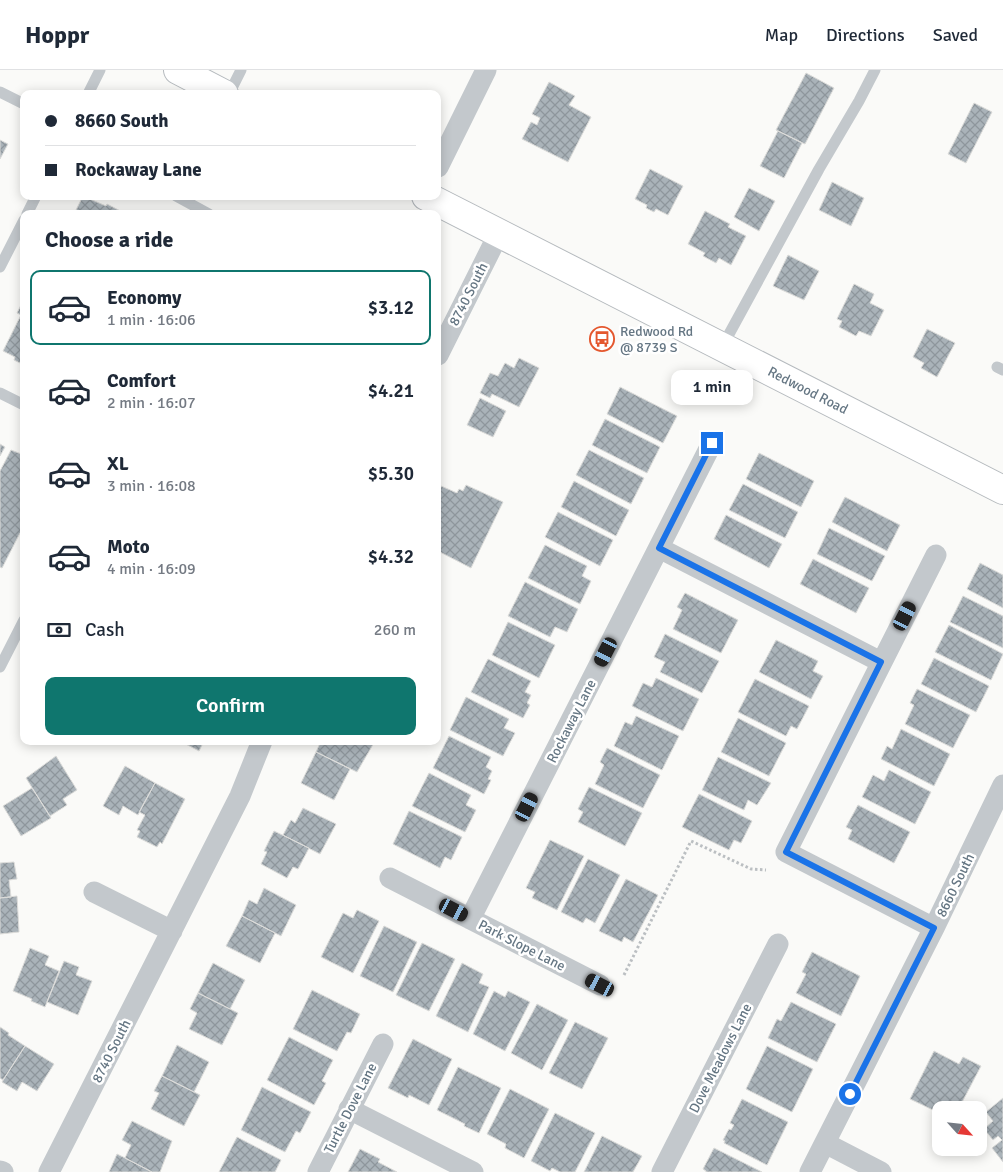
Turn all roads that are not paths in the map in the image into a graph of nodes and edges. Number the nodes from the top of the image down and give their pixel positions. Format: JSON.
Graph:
{"nodes":[{"id":1,"x":100,"y":70,"type":"edge"},
{"id":2,"x":178,"y":70,"type":"edge"},
{"id":3,"x":241,"y":70,"type":"edge"},
{"id":4,"x":486,"y":70,"type":"edge"},
{"id":5,"x":875,"y":70,"type":"edge"},
{"id":6,"x":90,"y":90,"type":"edge"},
{"id":7,"x":216,"y":90,"type":"edge"},
{"id":8,"x":231,"y":90,"type":"edge"},
{"id":9,"x":0,"y":92,"type":"edge"},
{"id":10,"x":20,"y":102,"type":"edge"},
{"id":11,"x":441,"y":160,"type":"edge"},
{"id":12,"x":183,"y":200,"type":"edge"},
{"id":13,"x":434,"y":200,"type":"edge"},
{"id":14,"x":202,"y":210,"type":"edge"},
{"id":15,"x":20,"y":228,"type":"edge"},
{"id":16,"x":499,"y":233,"type":"junction"},
{"id":17,"x":0,"y":267,"type":"edge"},
{"id":18,"x":722,"y":347,"type":"junction"},
{"id":19,"x":441,"y":349,"type":"edge"},
{"id":20,"x":0,"y":393,"type":"edge"},
{"id":21,"x":20,"y":403,"type":"edge"},
{"id":22,"x":712,"y":443,"type":"dead end"},
{"id":23,"x":1003,"y":490,"type":"edge"},
{"id":24,"x":659,"y":548,"type":"junction"},
{"id":25,"x":936,"y":555,"type":"dead end"},
{"id":26,"x":20,"y":628,"type":"edge"},
{"id":27,"x":881,"y":662,"type":"junction"},
{"id":28,"x":0,"y":667,"type":"edge"},
{"id":29,"x":260,"y":745,"type":"edge"},
{"id":30,"x":1003,"y":785,"type":"edge"},
{"id":31,"x":390,"y":878,"type":"dead end"},
{"id":32,"x":94,"y":892,"type":"dead end"},
{"id":33,"x":470,"y":919,"type":"junction"},
{"id":34,"x":934,"y":928,"type":"junction"},
{"id":35,"x":172,"y":931,"type":"junction"},
{"id":36,"x":778,"y":944,"type":"dead end"},
{"id":37,"x":600,"y":985,"type":"dead end"},
{"id":38,"x":383,"y":1044,"type":"dead end"},
{"id":39,"x":349,"y":1109,"type":"junction"},
{"id":40,"x":825,"y":1144,"type":"junction"},
{"id":41,"x":49,"y":1172,"type":"edge"},
{"id":42,"x":318,"y":1172,"type":"edge"},
{"id":43,"x":473,"y":1172,"type":"edge"},
{"id":44,"x":662,"y":1172,"type":"edge"},
{"id":45,"x":810,"y":1172,"type":"edge"},
{"id":46,"x":881,"y":1172,"type":"edge"}],
"edges":[{"from":1,"to":6,"type":"lane"},
{"from":2,"to":7,"type":"main road"},
{"from":3,"to":8,"type":"lane"},
{"from":4,"to":11,"type":"street"},
{"from":5,"to":18,"type":"lane"},
{"from":9,"to":10,"type":"lane"},
{"from":12,"to":14,"type":"lane"},
{"from":13,"to":16,"type":"main road","name":"Redwood Road"},
{"from":15,"to":17,"type":"lane"},
{"from":16,"to":18,"type":"main road","name":"Redwood Road"},
{"from":16,"to":19,"type":"street","name":"8740 South"},
{"from":18,"to":23,"type":"main road","name":"Redwood Road"},
{"from":20,"to":21,"type":"lane"},
{"from":22,"to":24,"type":"street","name":"Rockaway Lane"},
{"from":24,"to":27,"type":"street"},
{"from":24,"to":33,"type":"street","name":"Rockaway Lane"},
{"from":25,"to":27,"type":"street"},
{"from":26,"to":28,"type":"lane"},
{"from":27,"to":34,"type":"street"},
{"from":29,"to":35,"type":"street","name":"8740 South"},
{"from":30,"to":34,"type":"street","name":"8660 South"},
{"from":31,"to":33,"type":"street","name":"Park Slope Lane"},
{"from":32,"to":35,"type":"street"},
{"from":33,"to":37,"type":"street","name":"Park Slope Lane"},
{"from":34,"to":40,"type":"street","name":"8660 South"},
{"from":35,"to":41,"type":"street","name":"8740 South"},
{"from":36,"to":44,"type":"street","name":"Dove Meadows Lane"},
{"from":38,"to":39,"type":"street","name":"Turtle Dove Lane"},
{"from":39,"to":42,"type":"street","name":"Turtle Dove Lane"},
{"from":39,"to":43,"type":"street"},
{"from":40,"to":45,"type":"street","name":"8660 South"},
{"from":40,"to":46,"type":"street"}]}
